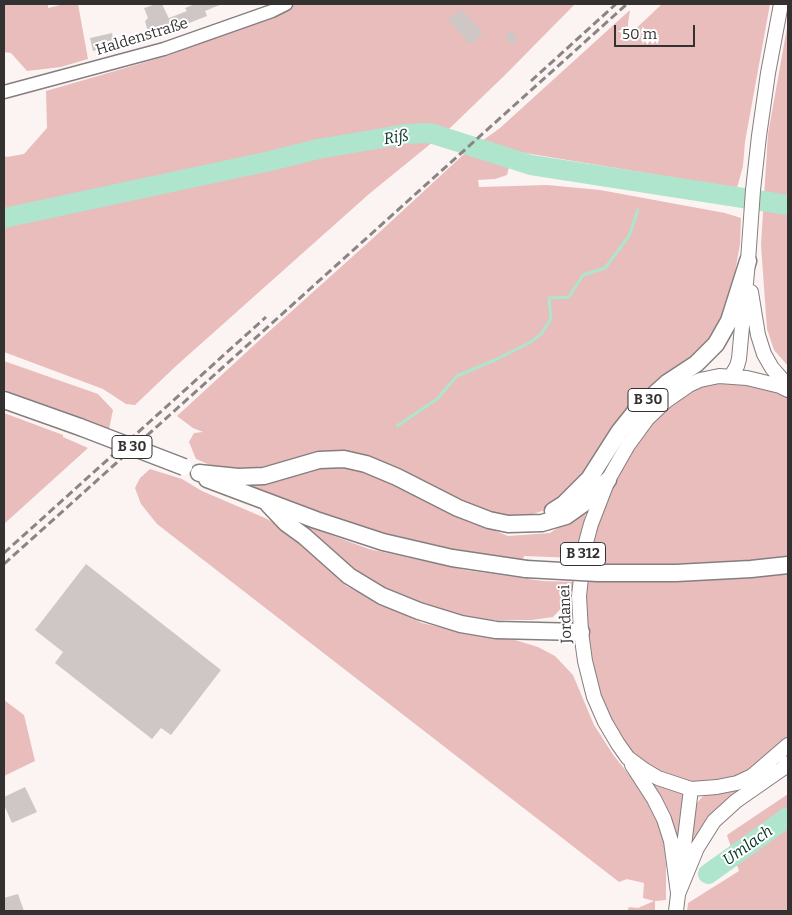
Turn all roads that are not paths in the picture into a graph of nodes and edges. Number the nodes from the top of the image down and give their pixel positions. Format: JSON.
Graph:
{"nodes":[{"id":1,"x":286,"y":4,"type":"edge"},
{"id":2,"x":781,"y":4,"type":"edge"},
{"id":3,"x":4,"y":92,"type":"edge"},
{"id":4,"x":748,"y":261,"type":"junction"},
{"id":5,"x":731,"y":376,"type":"junction"},
{"id":6,"x":788,"y":386,"type":"edge"},
{"id":7,"x":788,"y":390,"type":"edge"},
{"id":8,"x":4,"y":400,"type":"edge"},
{"id":9,"x":199,"y":473,"type":"junction"},
{"id":10,"x":608,"y":480,"type":"junction"},
{"id":11,"x":266,"y":502,"type":"junction"},
{"id":12,"x":526,"y":524,"type":"junction"},
{"id":13,"x":788,"y":565,"type":"edge"},
{"id":14,"x":581,"y":632,"type":"junction"},
{"id":15,"x":788,"y":745,"type":"edge"},
{"id":16,"x":628,"y":758,"type":"junction"},
{"id":17,"x":788,"y":763,"type":"edge"},
{"id":18,"x":691,"y":789,"type":"junction"},
{"id":19,"x":678,"y":894,"type":"junction"},
{"id":20,"x":676,"y":911,"type":"edge"}],
"edges":[{"from":1,"to":3,"type":"street","name":"Haldenstraße"},
{"from":2,"to":4,"type":"main road"},
{"from":4,"to":5,"type":"main road"},
{"from":4,"to":6,"type":"main road"},
{"from":4,"to":12,"type":"highway","number":"B 30"},
{"from":5,"to":7,"type":"main road","name":"Jordanei","number":"B 312"},
{"from":5,"to":10,"type":"main road","name":"Jordanei","number":"B 312"},
{"from":8,"to":9,"type":"highway","number":"B 30","bridge":true},
{"from":9,"to":11,"type":"highway","number":"B 30"},
{"from":9,"to":12,"type":"highway","number":"B 30"},
{"from":10,"to":12,"type":"highway","number":"B 30"},
{"from":10,"to":14,"type":"main road","name":"Jordanei","number":"B 312"},
{"from":11,"to":13,"type":"highway","number":"B 30","bridge":true},
{"from":11,"to":14,"type":"highway","number":"B 30"},
{"from":14,"to":16,"type":"main road","name":"Jordanei","number":"B 312"},
{"from":15,"to":18,"type":"main road","name":"Jordanei","number":"B 312"},
{"from":16,"to":18,"type":"main road","name":"Jordanei","number":"B 312"},
{"from":16,"to":19,"type":"main road","number":"B 312"},
{"from":17,"to":19,"type":"main road"},
{"from":18,"to":19,"type":"main road","number":"B 312"},
{"from":19,"to":20,"type":"main road","number":"B 312"}]}
